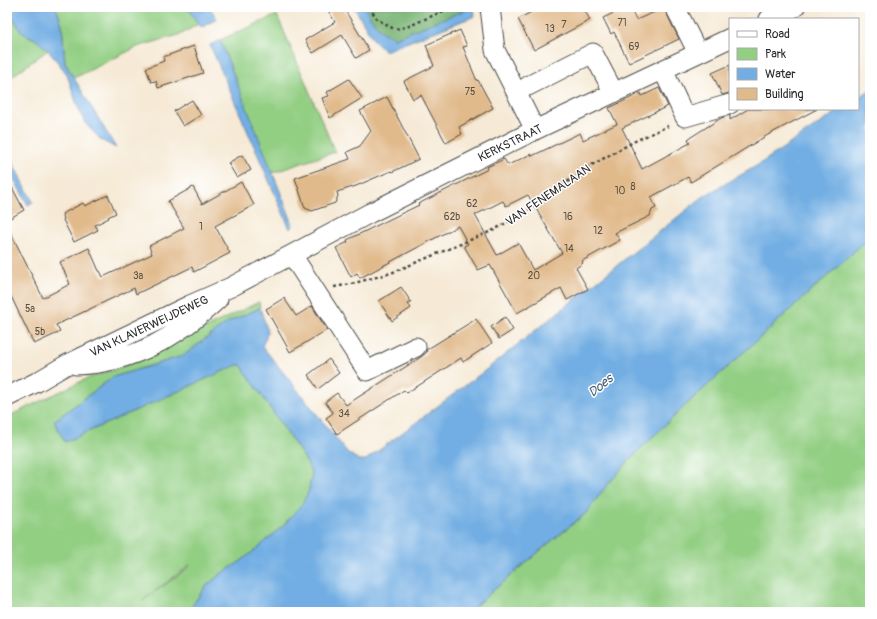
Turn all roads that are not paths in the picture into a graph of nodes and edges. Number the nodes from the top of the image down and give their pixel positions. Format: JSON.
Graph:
{"nodes":[{"id":1,"x":490,"y":7,"type":"edge"},
{"id":2,"x":675,"y":7,"type":"edge"},
{"id":3,"x":795,"y":7,"type":"edge"},
{"id":4,"x":771,"y":18,"type":"edge"},
{"id":5,"x":729,"y":38,"type":"edge"},
{"id":6,"x":698,"y":53,"type":"junction"},
{"id":7,"x":663,"y":70,"type":"junction"},
{"id":8,"x":528,"y":86,"type":"dead end"},
{"id":9,"x":614,"y":93,"type":"junction"},
{"id":10,"x":729,"y":104,"type":"edge"},
{"id":11,"x":535,"y":130,"type":"junction"},
{"id":12,"x":292,"y":255,"type":"junction"},
{"id":13,"x":416,"y":347,"type":"dead end"},
{"id":14,"x":7,"y":397,"type":"edge"}],
"edges":[{"from":1,"to":11,"type":"street"},
{"from":2,"to":6,"type":"street"},
{"from":3,"to":4,"type":"street"},
{"from":5,"to":6,"type":"street","name":"KERKSTRAAT"},
{"from":6,"to":7,"type":"street","name":"KERKSTRAAT"},
{"from":7,"to":9,"type":"street","name":"KERKSTRAAT"},
{"from":7,"to":10,"type":"street"},
{"from":8,"to":9,"type":"street"},
{"from":9,"to":11,"type":"street","name":"KERKSTRAAT"},
{"from":11,"to":12,"type":"street","name":"KERKSTRAAT"},
{"from":12,"to":13,"type":"street"},
{"from":12,"to":14,"type":"street","name":"VAN KLAVERWEIJDEWEG"}]}
